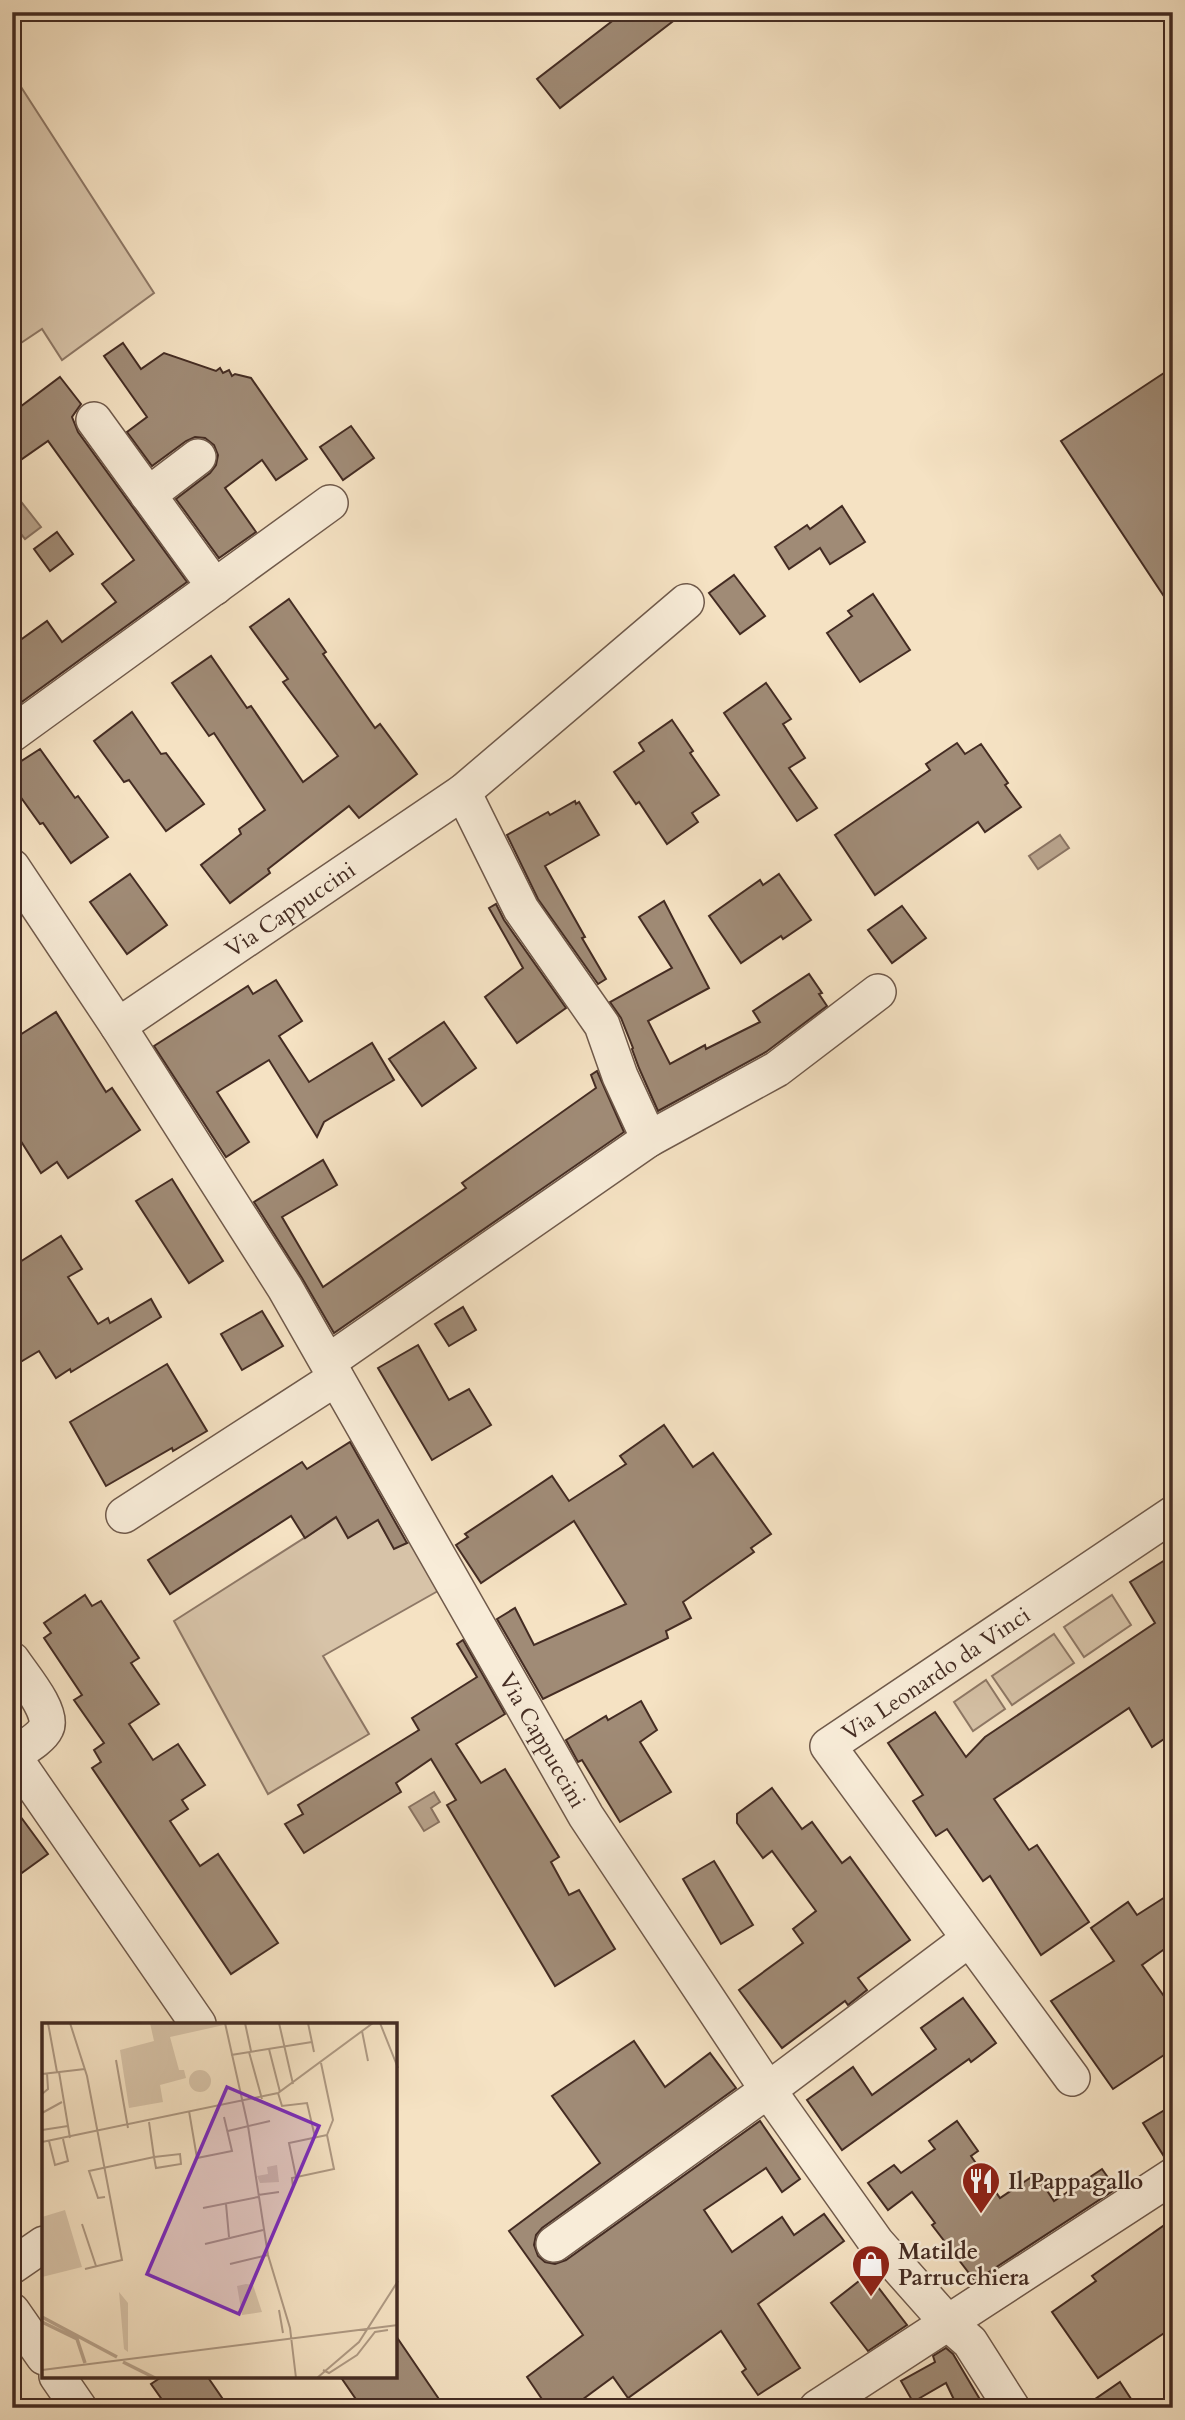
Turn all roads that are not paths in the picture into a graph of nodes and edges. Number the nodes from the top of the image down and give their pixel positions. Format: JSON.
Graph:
{"nodes":[{"id":1,"x":94,"y":420,"type":"dead end"},
{"id":2,"x":198,"y":457,"type":"dead end"},
{"id":3,"x":148,"y":495,"type":"junction"},
{"id":4,"x":330,"y":503,"type":"dead end"},
{"id":5,"x":215,"y":587,"type":"junction"},
{"id":6,"x":686,"y":602,"type":"dead end"},
{"id":7,"x":12,"y":734,"type":"edge"},
{"id":8,"x":463,"y":792,"type":"junction"},
{"id":9,"x":12,"y":866,"type":"edge"},
{"id":10,"x":878,"y":992,"type":"dead end"},
{"id":11,"x":118,"y":1026,"type":"junction"},
{"id":12,"x":649,"y":1139,"type":"junction"},
{"id":13,"x":332,"y":1370,"type":"junction"},
{"id":14,"x":1173,"y":1514,"type":"edge"},
{"id":15,"x":124,"y":1515,"type":"dead end"},
{"id":16,"x":12,"y":1660,"type":"edge"},
{"id":17,"x":12,"y":1759,"type":"edge"},
{"id":18,"x":969,"y":1938,"type":"junction"},
{"id":19,"x":197,"y":2023,"type":"edge"},
{"id":20,"x":1072,"y":2078,"type":"dead end"},
{"id":21,"x":768,"y":2090,"type":"junction"},
{"id":22,"x":1173,"y":2176,"type":"edge"},
{"id":23,"x":554,"y":2244,"type":"dead end"},
{"id":24,"x":42,"y":2245,"type":"edge"},
{"id":25,"x":12,"y":2266,"type":"edge"},
{"id":26,"x":12,"y":2311,"type":"edge"},
{"id":27,"x":947,"y":2323,"type":"junction"},
{"id":28,"x":42,"y":2354,"type":"edge"},
{"id":29,"x":58,"y":2378,"type":"edge"},
{"id":30,"x":79,"y":2408,"type":"edge"},
{"id":31,"x":817,"y":2408,"type":"edge"},
{"id":32,"x":1012,"y":2408,"type":"edge"}],
"edges":[{"from":1,"to":3,"type":"street"},
{"from":2,"to":3,"type":"street"},
{"from":3,"to":5,"type":"street"},
{"from":4,"to":5,"type":"street"},
{"from":5,"to":7,"type":"street"},
{"from":6,"to":8,"type":"street","name":"Via Cappuccini"},
{"from":8,"to":11,"type":"street","name":"Via Cappuccini"},
{"from":8,"to":12,"type":"street"},
{"from":9,"to":11,"type":"street","name":"Via Cappuccini"},
{"from":10,"to":12,"type":"street"},
{"from":11,"to":13,"type":"street","name":"Via Cappuccini"},
{"from":12,"to":13,"type":"street"},
{"from":13,"to":15,"type":"street"},
{"from":13,"to":21,"type":"street","name":"Via Cappuccini"},
{"from":14,"to":18,"type":"street","name":"Via Leonardo da Vinci"},
{"from":16,"to":17,"type":"street"},
{"from":17,"to":19,"type":"street"},
{"from":18,"to":20,"type":"street","name":"Via Leonardo da Vinci"},
{"from":18,"to":21,"type":"street"},
{"from":21,"to":23,"type":"street"},
{"from":21,"to":27,"type":"street","name":"Via Cappuccini"},
{"from":22,"to":27,"type":"street"},
{"from":24,"to":25,"type":"street"},
{"from":26,"to":28,"type":"street"},
{"from":27,"to":31,"type":"street"},
{"from":27,"to":32,"type":"street","name":"Via Cappuccini"},
{"from":29,"to":30,"type":"street"}]}
